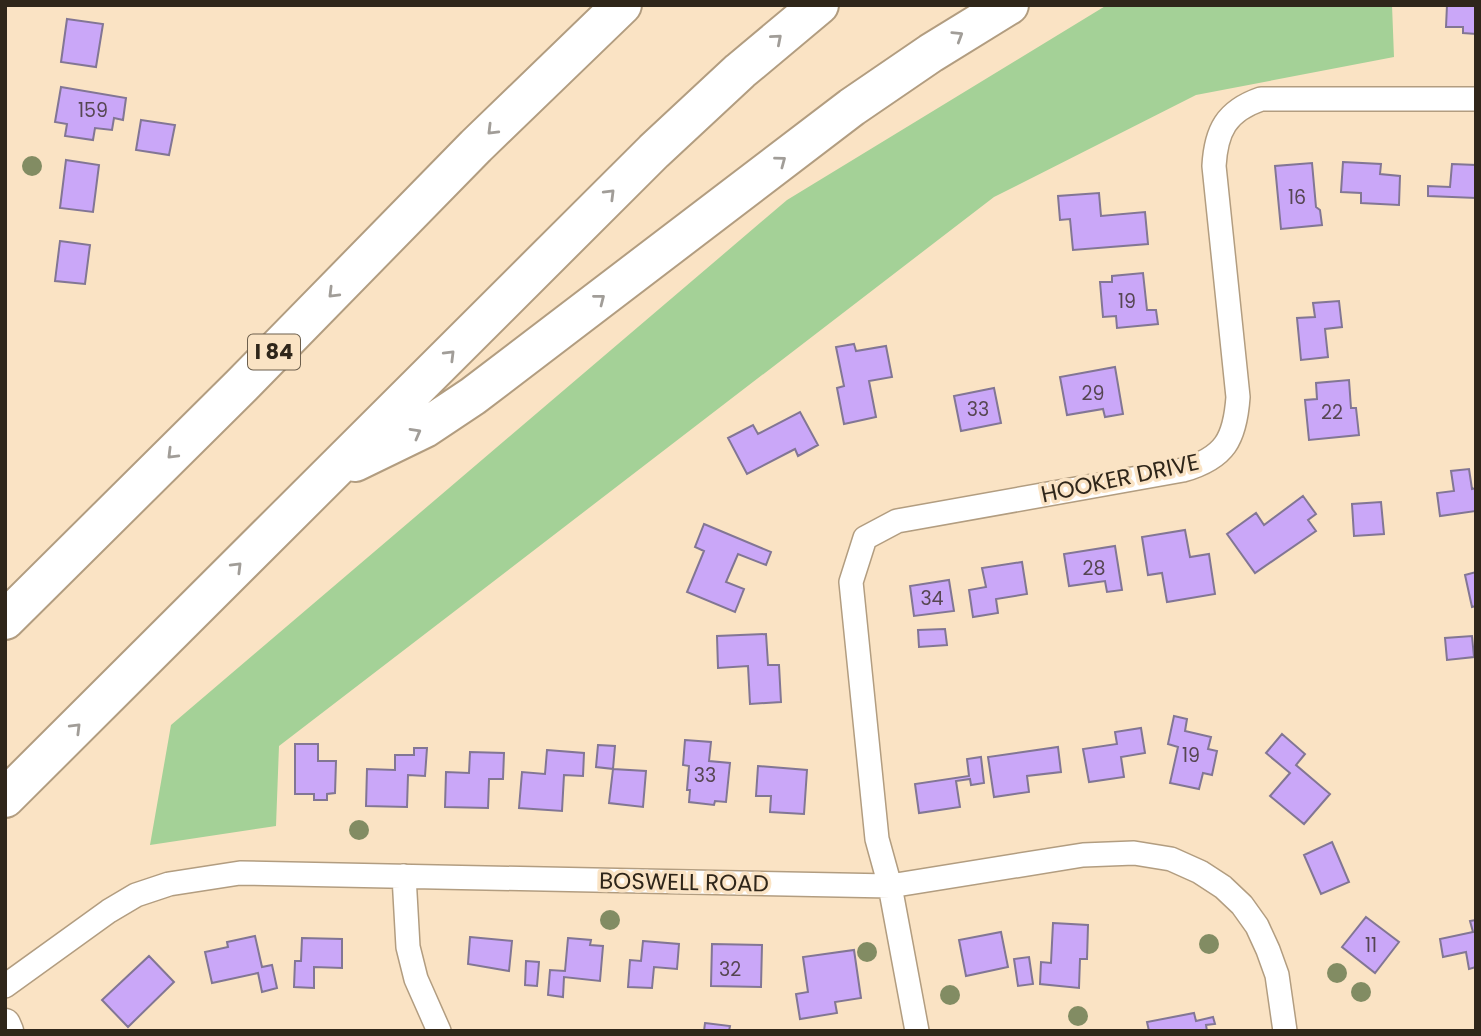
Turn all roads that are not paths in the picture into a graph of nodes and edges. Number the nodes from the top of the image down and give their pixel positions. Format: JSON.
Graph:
{"nodes":[{"id":1,"x":593,"y":5,"type":"edge"},
{"id":2,"x":622,"y":5,"type":"edge"},
{"id":3,"x":819,"y":5,"type":"edge"},
{"id":4,"x":1009,"y":5,"type":"edge"},
{"id":5,"x":541,"y":82,"type":"junction"},
{"id":6,"x":1476,"y":99,"type":"edge"},
{"id":7,"x":332,"y":472,"type":"junction"},
{"id":8,"x":5,"y":620,"type":"edge"},
{"id":9,"x":5,"y":798,"type":"edge"},
{"id":10,"x":404,"y":877,"type":"junction"},
{"id":11,"x":890,"y":886,"type":"junction"},
{"id":12,"x":5,"y":986,"type":"edge"},
{"id":13,"x":5,"y":1024,"type":"edge"},
{"id":14,"x":8,"y":1031,"type":"edge"},
{"id":15,"x":439,"y":1031,"type":"edge"},
{"id":16,"x":917,"y":1031,"type":"edge"},
{"id":17,"x":1285,"y":1031,"type":"edge"}],
"edges":[{"from":1,"to":5,"type":"highway"},
{"from":2,"to":5,"type":"highway","number":"I 84"},
{"from":7,"to":3,"type":"highway","one_way":true},
{"from":7,"to":4,"type":"highway","one_way":true},
{"from":5,"to":8,"type":"highway","number":"I 84","one_way":true},
{"from":6,"to":11,"type":"street","name":"HOOKER DRIVE"},
{"from":9,"to":7,"type":"highway","one_way":true},
{"from":10,"to":11,"type":"street","name":"BOSWELL ROAD"},
{"from":10,"to":12,"type":"street","name":"BOSWELL ROAD"},
{"from":10,"to":15,"type":"street"},
{"from":11,"to":16,"type":"street","name":"HOOKER DRIVE"},
{"from":11,"to":17,"type":"street","name":"BOSWELL ROAD"},
{"from":13,"to":14,"type":"street"}]}
